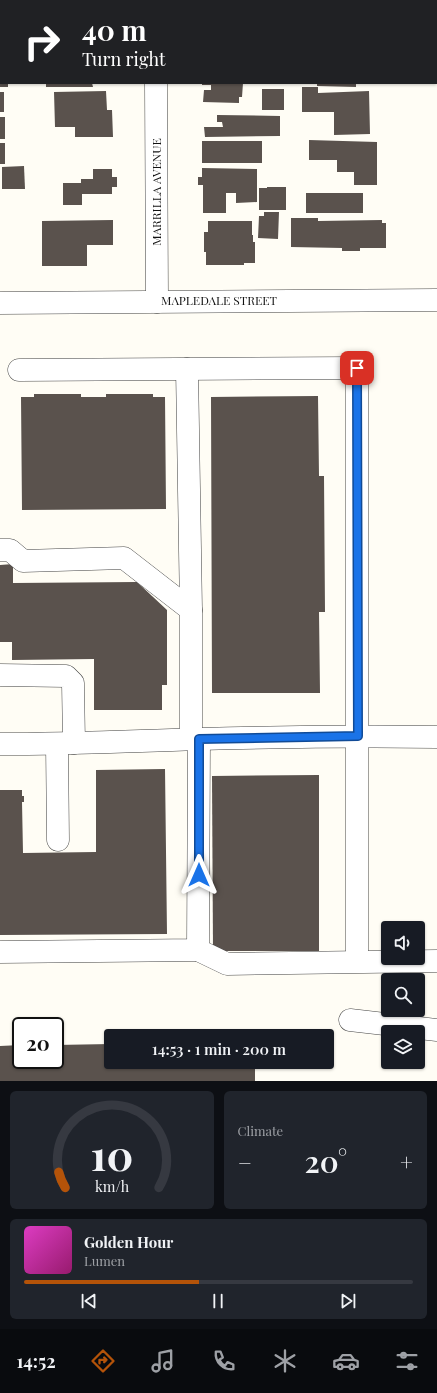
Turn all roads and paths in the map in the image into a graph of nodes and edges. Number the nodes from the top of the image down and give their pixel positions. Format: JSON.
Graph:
{"nodes":[{"id":1,"x":156,"y":84,"type":"edge"},
{"id":2,"x":437,"y":300,"type":"edge"},
{"id":3,"x":157,"y":302,"type":"junction"},
{"id":4,"x":0,"y":303,"type":"edge"},
{"id":5,"x":187,"y":369,"type":"junction"},
{"id":6,"x":19,"y":370,"type":"dead end"},
{"id":7,"x":0,"y":550,"type":"edge"},
{"id":8,"x":191,"y":610,"type":"junction"},
{"id":9,"x":0,"y":675,"type":"edge"},
{"id":10,"x":358,"y":736,"type":"junction"},
{"id":11,"x":437,"y":737,"type":"edge"},
{"id":12,"x":195,"y":739,"type":"junction"},
{"id":13,"x":66,"y":743,"type":"junction"},
{"id":14,"x":0,"y":744,"type":"edge"},
{"id":15,"x":58,"y":840,"type":"dead end"},
{"id":16,"x":198,"y":950,"type":"junction"},
{"id":17,"x":0,"y":952,"type":"edge"},
{"id":18,"x":357,"y":961,"type":"junction"},
{"id":19,"x":437,"y":961,"type":"edge"},
{"id":20,"x":350,"y":1020,"type":"dead end"},
{"id":21,"x":437,"y":1030,"type":"edge"}],
"edges":[{"from":1,"to":3,"type":"street","name":"MARRILLA AVENUE"},
{"from":2,"to":3,"type":"street","name":"MAPLEDALE STREET"},
{"from":3,"to":4,"type":"street","name":"MAPLEDALE STREET"},
{"from":5,"to":6,"type":"street"},
{"from":5,"to":8,"type":"street"},
{"from":5,"to":10,"type":"street"},
{"from":7,"to":8,"type":"street"},
{"from":8,"to":12,"type":"street"},
{"from":9,"to":13,"type":"street"},
{"from":10,"to":11,"type":"street"},
{"from":10,"to":12,"type":"street"},
{"from":10,"to":18,"type":"street"},
{"from":12,"to":13,"type":"street"},
{"from":12,"to":16,"type":"street"},
{"from":13,"to":14,"type":"street"},
{"from":13,"to":15,"type":"street"},
{"from":16,"to":17,"type":"street"},
{"from":16,"to":18,"type":"street"},
{"from":18,"to":19,"type":"street"},
{"from":20,"to":21,"type":"street"}]}
